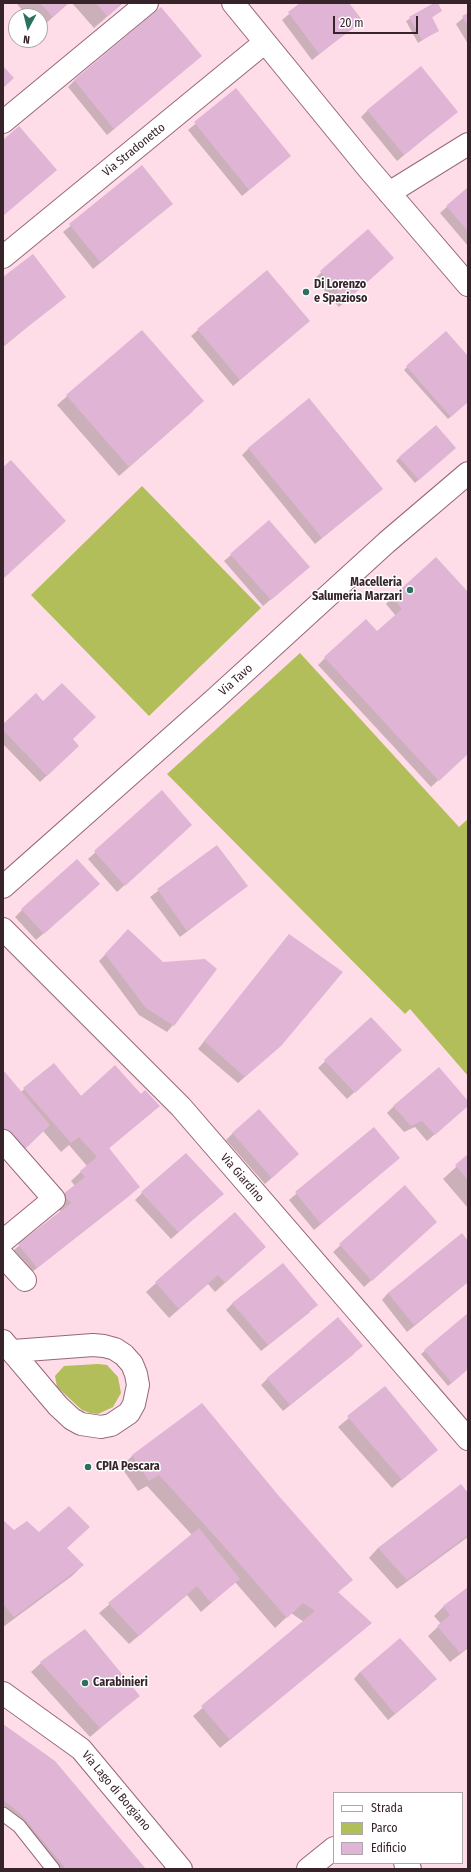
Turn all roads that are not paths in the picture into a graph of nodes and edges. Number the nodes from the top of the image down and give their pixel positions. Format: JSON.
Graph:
{"nodes":[{"id":1,"x":147,"y":3,"type":"edge"},
{"id":2,"x":233,"y":3,"type":"edge"},
{"id":3,"x":264,"y":43,"type":"junction"},
{"id":4,"x":3,"y":122,"type":"edge"},
{"id":5,"x":468,"y":144,"type":"edge"},
{"id":6,"x":389,"y":193,"type":"junction"},
{"id":7,"x":3,"y":257,"type":"edge"},
{"id":8,"x":468,"y":285,"type":"edge"},
{"id":9,"x":468,"y":473,"type":"edge"},
{"id":10,"x":3,"y":887,"type":"edge"},
{"id":11,"x":3,"y":929,"type":"edge"},
{"id":12,"x":3,"y":1141,"type":"edge"},
{"id":13,"x":3,"y":1241,"type":"edge"},
{"id":14,"x":3,"y":1256,"type":"edge"},
{"id":15,"x":24,"y":1280,"type":"dead end"},
{"id":16,"x":8,"y":1346,"type":"edge"},
{"id":17,"x":468,"y":1438,"type":"edge"},
{"id":18,"x":3,"y":1693,"type":"edge"},
{"id":19,"x":3,"y":1814,"type":"edge"},
{"id":20,"x":333,"y":1849,"type":"edge"},
{"id":21,"x":53,"y":1869,"type":"edge"},
{"id":22,"x":181,"y":1869,"type":"edge"},
{"id":23,"x":308,"y":1869,"type":"edge"}],
"edges":[{"from":1,"to":4,"type":"street"},
{"from":2,"to":3,"type":"street"},
{"from":3,"to":6,"type":"street"},
{"from":3,"to":7,"type":"street","name":"Via Stradonetto"},
{"from":5,"to":6,"type":"street"},
{"from":6,"to":8,"type":"street"},
{"from":9,"to":10,"type":"street","name":"Via Tavo"},
{"from":11,"to":17,"type":"street","name":"Via Giardino"},
{"from":12,"to":13,"type":"street"},
{"from":14,"to":15,"type":"street"},
{"from":16,"to":16,"type":"street"},
{"from":18,"to":22,"type":"street","name":"Via Lago di Borgiano"},
{"from":19,"to":21,"type":"lane"},
{"from":20,"to":23,"type":"street"}]}
